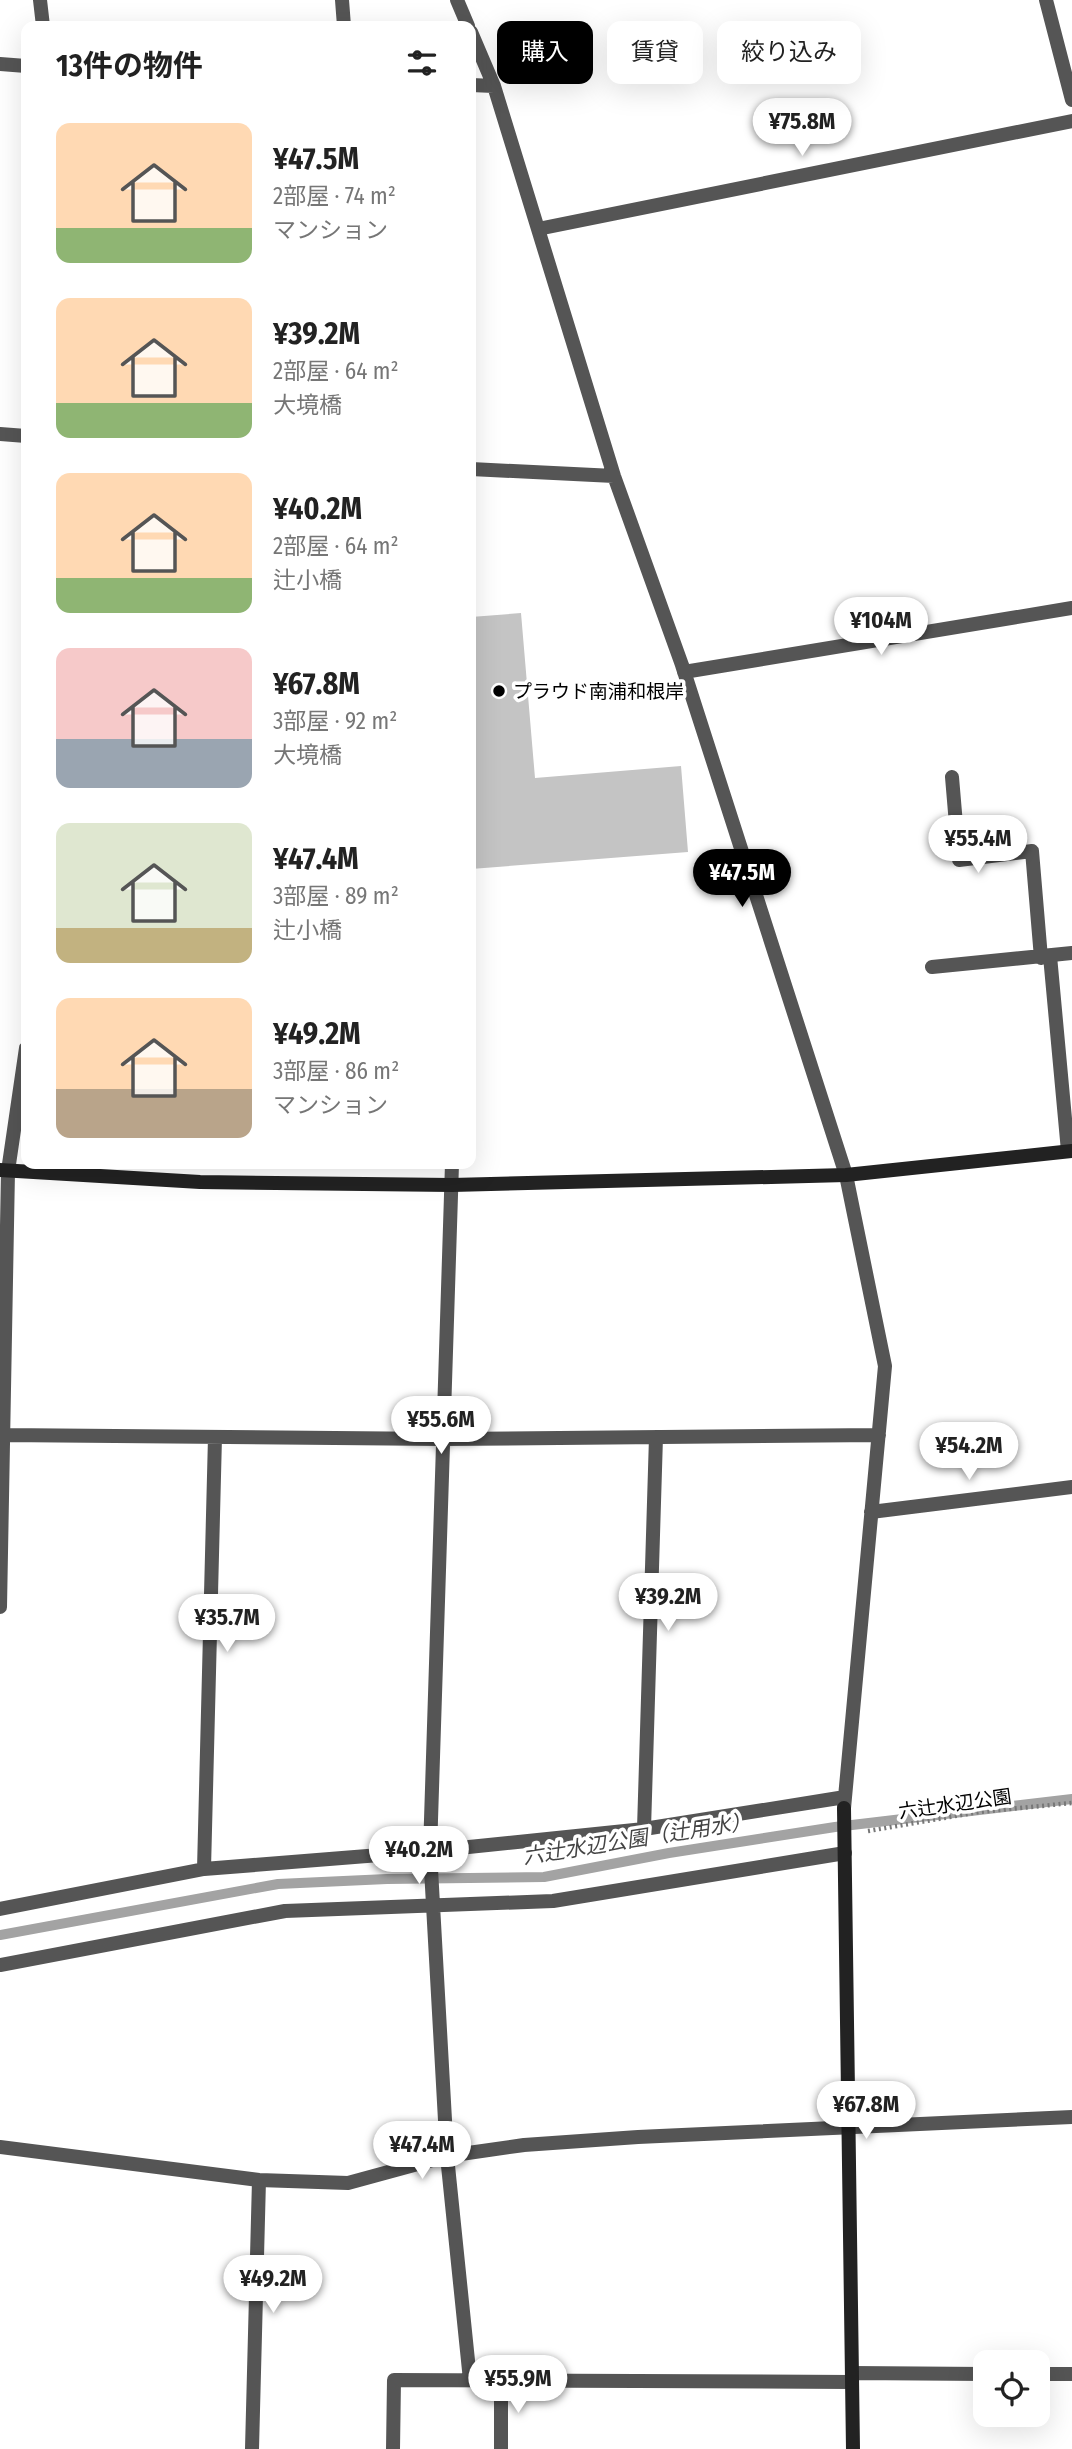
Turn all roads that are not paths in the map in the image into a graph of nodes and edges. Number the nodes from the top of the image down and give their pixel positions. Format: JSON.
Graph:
{"nodes":[{"id":1,"x":40,"y":0,"type":"edge"},
{"id":2,"x":342,"y":0,"type":"edge"},
{"id":3,"x":457,"y":0,"type":"edge"},
{"id":4,"x":1046,"y":0,"type":"edge"},
{"id":5,"x":42,"y":21,"type":"edge"},
{"id":6,"x":344,"y":21,"type":"edge"},
{"id":7,"x":466,"y":21,"type":"edge"},
{"id":8,"x":476,"y":44,"type":"edge"},
{"id":9,"x":0,"y":64,"type":"edge"},
{"id":10,"x":21,"y":66,"type":"edge"},
{"id":11,"x":476,"y":85,"type":"edge"},
{"id":12,"x":494,"y":86,"type":"junction"},
{"id":13,"x":1072,"y":100,"type":"edge"},
{"id":14,"x":1072,"y":121,"type":"edge"},
{"id":15,"x":538,"y":229,"type":"junction"},
{"id":16,"x":0,"y":434,"type":"edge"},
{"id":17,"x":21,"y":436,"type":"edge"},
{"id":18,"x":476,"y":469,"type":"edge"},
{"id":19,"x":614,"y":476,"type":"junction"},
{"id":20,"x":1072,"y":608,"type":"edge"},
{"id":21,"x":684,"y":672,"type":"junction"},
{"id":22,"x":952,"y":777,"type":"dead end"},
{"id":23,"x":1072,"y":953,"type":"edge"},
{"id":24,"x":1045,"y":957,"type":"junction"},
{"id":25,"x":932,"y":967,"type":"dead end"},
{"id":26,"x":21,"y":1076,"type":"edge"},
{"id":27,"x":1070,"y":1151,"type":"edge"},
{"id":28,"x":452,"y":1169,"type":"edge"},
{"id":29,"x":4,"y":1170,"type":"edge"},
{"id":30,"x":846,"y":1175,"type":"junction"},
{"id":31,"x":452,"y":1185,"type":"junction"},
{"id":32,"x":3,"y":1435,"type":"junction"},
{"id":33,"x":878,"y":1435,"type":"junction"},
{"id":34,"x":215,"y":1437,"type":"junction"},
{"id":35,"x":656,"y":1437,"type":"junction"},
{"id":36,"x":442,"y":1439,"type":"junction"},
{"id":37,"x":1072,"y":1487,"type":"edge"},
{"id":38,"x":871,"y":1512,"type":"junction"},
{"id":39,"x":1,"y":1533,"type":"edge"},
{"id":40,"x":0,"y":1607,"type":"edge"},
{"id":41,"x":845,"y":1803,"type":"junction"},
{"id":42,"x":645,"y":1829,"type":"junction"},
{"id":43,"x":844,"y":1843,"type":"junction"},
{"id":44,"x":430,"y":1851,"type":"junction"},
{"id":45,"x":204,"y":1869,"type":"junction"},
{"id":46,"x":432,"y":1898,"type":"junction"},
{"id":47,"x":0,"y":1909,"type":"edge"},
{"id":48,"x":0,"y":1965,"type":"edge"},
{"id":49,"x":1072,"y":2117,"type":"edge"},
{"id":50,"x":849,"y":2127,"type":"junction"},
{"id":51,"x":0,"y":2147,"type":"edge"},
{"id":52,"x":447,"y":2156,"type":"junction"},
{"id":53,"x":260,"y":2180,"type":"junction"},
{"id":54,"x":973,"y":2374,"type":"edge"},
{"id":55,"x":1050,"y":2374,"type":"edge"},
{"id":56,"x":1072,"y":2374,"type":"edge"},
{"id":57,"x":852,"y":2377,"type":"junction"},
{"id":58,"x":470,"y":2380,"type":"junction"},
{"id":59,"x":500,"y":2380,"type":"junction"},
{"id":60,"x":252,"y":2449,"type":"edge"},
{"id":61,"x":393,"y":2449,"type":"edge"},
{"id":62,"x":501,"y":2449,"type":"edge"},
{"id":63,"x":853,"y":2449,"type":"edge"}],
"edges":[{"from":1,"to":5,"type":"street"},
{"from":2,"to":6,"type":"street"},
{"from":3,"to":7,"type":"street"},
{"from":4,"to":13,"type":"street"},
{"from":8,"to":12,"type":"street"},
{"from":9,"to":10,"type":"street"},
{"from":11,"to":12,"type":"street"},
{"from":12,"to":15,"type":"street"},
{"from":14,"to":15,"type":"street"},
{"from":15,"to":19,"type":"street"},
{"from":16,"to":17,"type":"street"},
{"from":18,"to":19,"type":"street"},
{"from":19,"to":21,"type":"street"},
{"from":20,"to":21,"type":"street"},
{"from":21,"to":30,"type":"street"},
{"from":22,"to":24,"type":"street"},
{"from":23,"to":24,"type":"street"},
{"from":24,"to":25,"type":"street"},
{"from":24,"to":27,"type":"street"},
{"from":26,"to":29,"type":"street"},
{"from":27,"to":30,"type":"street"},
{"from":28,"to":31,"type":"street"},
{"from":29,"to":31,"type":"street"},
{"from":29,"to":32,"type":"street"},
{"from":30,"to":31,"type":"street"},
{"from":30,"to":33,"type":"street"},
{"from":31,"to":36,"type":"street"},
{"from":32,"to":34,"type":"street"},
{"from":32,"to":39,"type":"street"},
{"from":33,"to":35,"type":"street"},
{"from":33,"to":38,"type":"street"},
{"from":34,"to":36,"type":"street"},
{"from":34,"to":45,"type":"street"},
{"from":35,"to":36,"type":"street"},
{"from":35,"to":42,"type":"street"},
{"from":36,"to":44,"type":"street"},
{"from":37,"to":38,"type":"street"},
{"from":38,"to":41,"type":"street"},
{"from":39,"to":40,"type":"street"},
{"from":41,"to":42,"type":"street"},
{"from":41,"to":43,"type":"street"},
{"from":42,"to":44,"type":"street"},
{"from":43,"to":46,"type":"street"},
{"from":43,"to":50,"type":"street"},
{"from":44,"to":45,"type":"street"},
{"from":44,"to":46,"type":"street"},
{"from":45,"to":47,"type":"street"},
{"from":46,"to":48,"type":"street"},
{"from":46,"to":52,"type":"street"},
{"from":49,"to":50,"type":"street"},
{"from":50,"to":52,"type":"street"},
{"from":50,"to":57,"type":"street"},
{"from":51,"to":53,"type":"street"},
{"from":52,"to":53,"type":"street"},
{"from":52,"to":58,"type":"street"},
{"from":53,"to":60,"type":"street"},
{"from":54,"to":57,"type":"street"},
{"from":55,"to":56,"type":"street"},
{"from":57,"to":59,"type":"street"},
{"from":57,"to":63,"type":"street"},
{"from":58,"to":59,"type":"street"},
{"from":58,"to":61,"type":"street"},
{"from":59,"to":62,"type":"street"}]}
